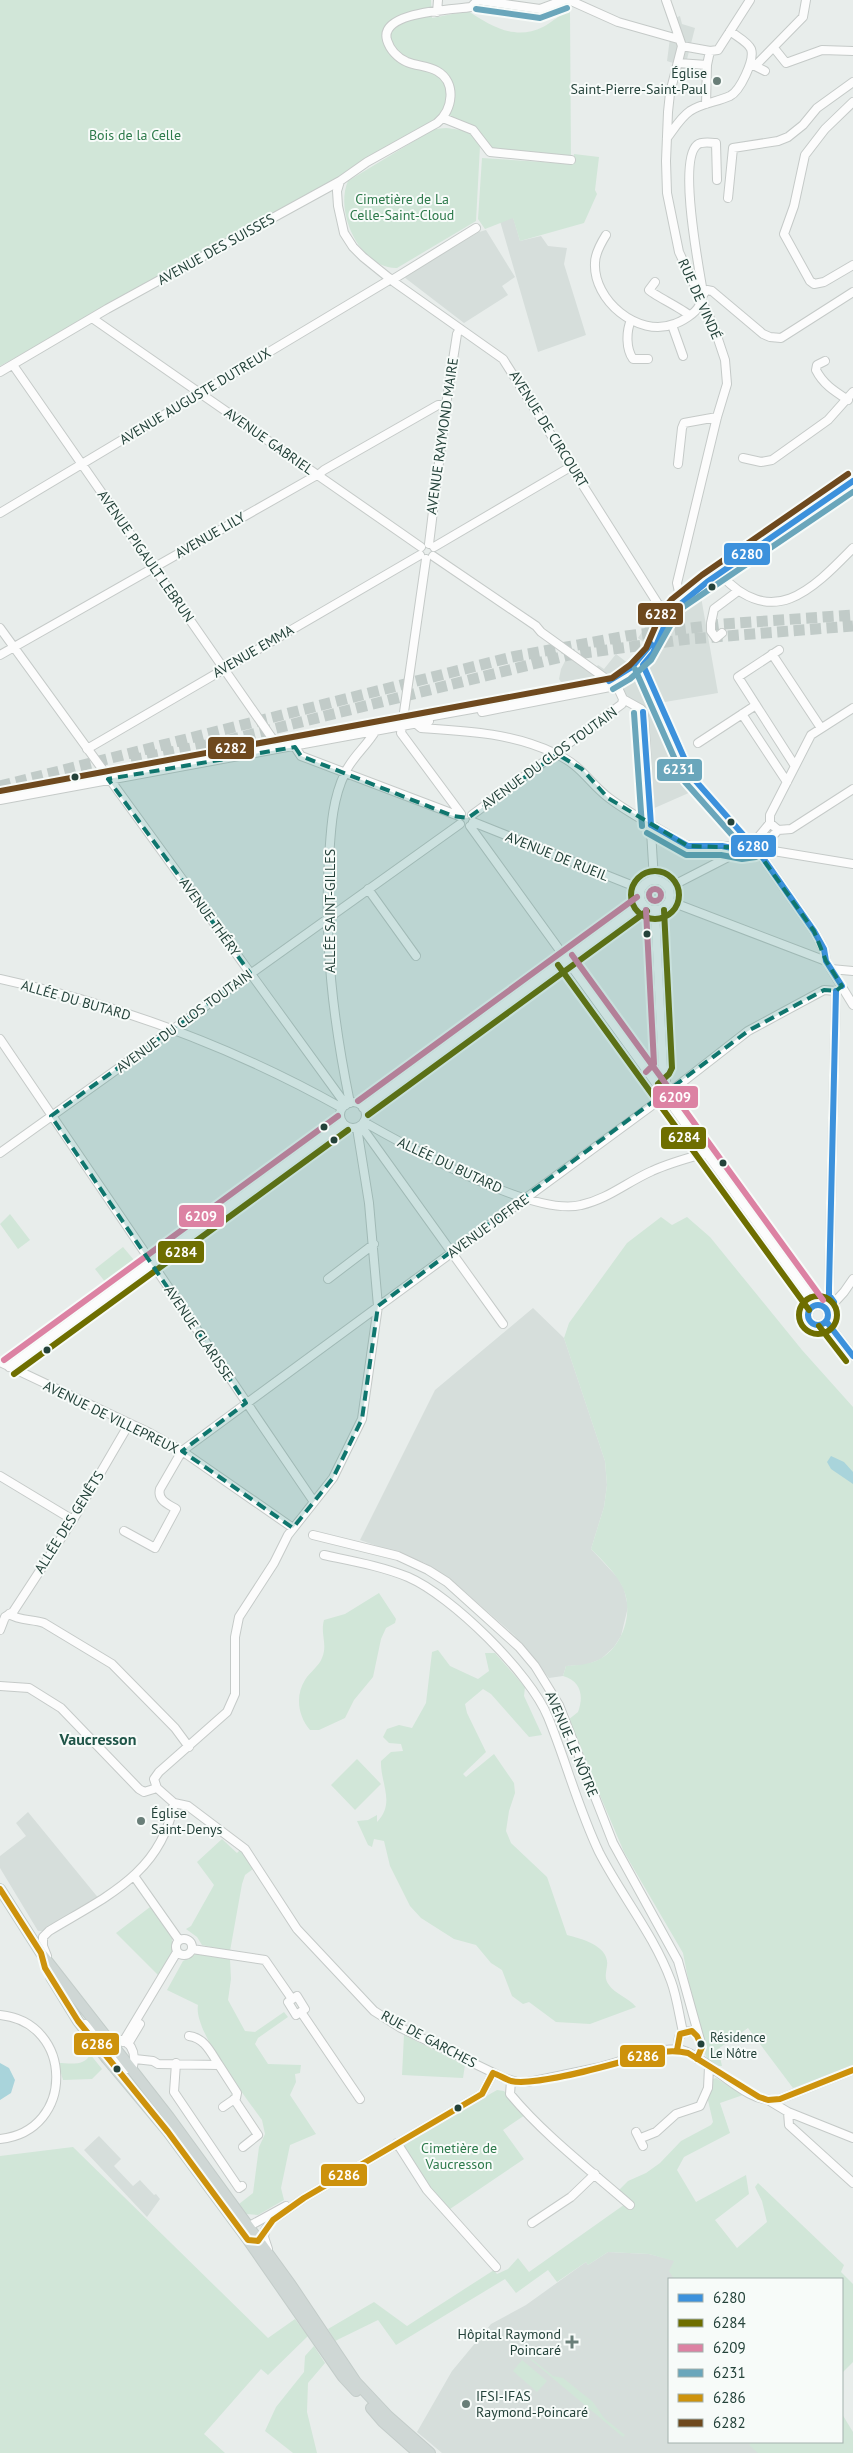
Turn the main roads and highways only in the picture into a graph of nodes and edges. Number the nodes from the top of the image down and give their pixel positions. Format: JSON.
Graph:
{"nodes":[{"id":1,"x":0,"y":1889,"type":"edge"},
{"id":2,"x":41,"y":1953,"type":"junction"},
{"id":3,"x":104,"y":2045,"type":"junction"},
{"id":4,"x":244,"y":2228,"type":"junction"},
{"id":5,"x":253,"y":2240,"type":"junction"},
{"id":6,"x":418,"y":2453,"type":"edge"},
{"id":7,"x":430,"y":2453,"type":"edge"}],
"edges":[{"from":1,"to":2,"type":"main road"},
{"from":2,"to":3,"type":"main road"},
{"from":2,"to":3,"type":"main road"},
{"from":3,"to":4,"type":"main road"},
{"from":3,"to":4,"type":"main road"},
{"from":4,"to":5,"type":"main road"},
{"from":5,"to":6,"type":"main road"},
{"from":5,"to":7,"type":"main road"}]}
